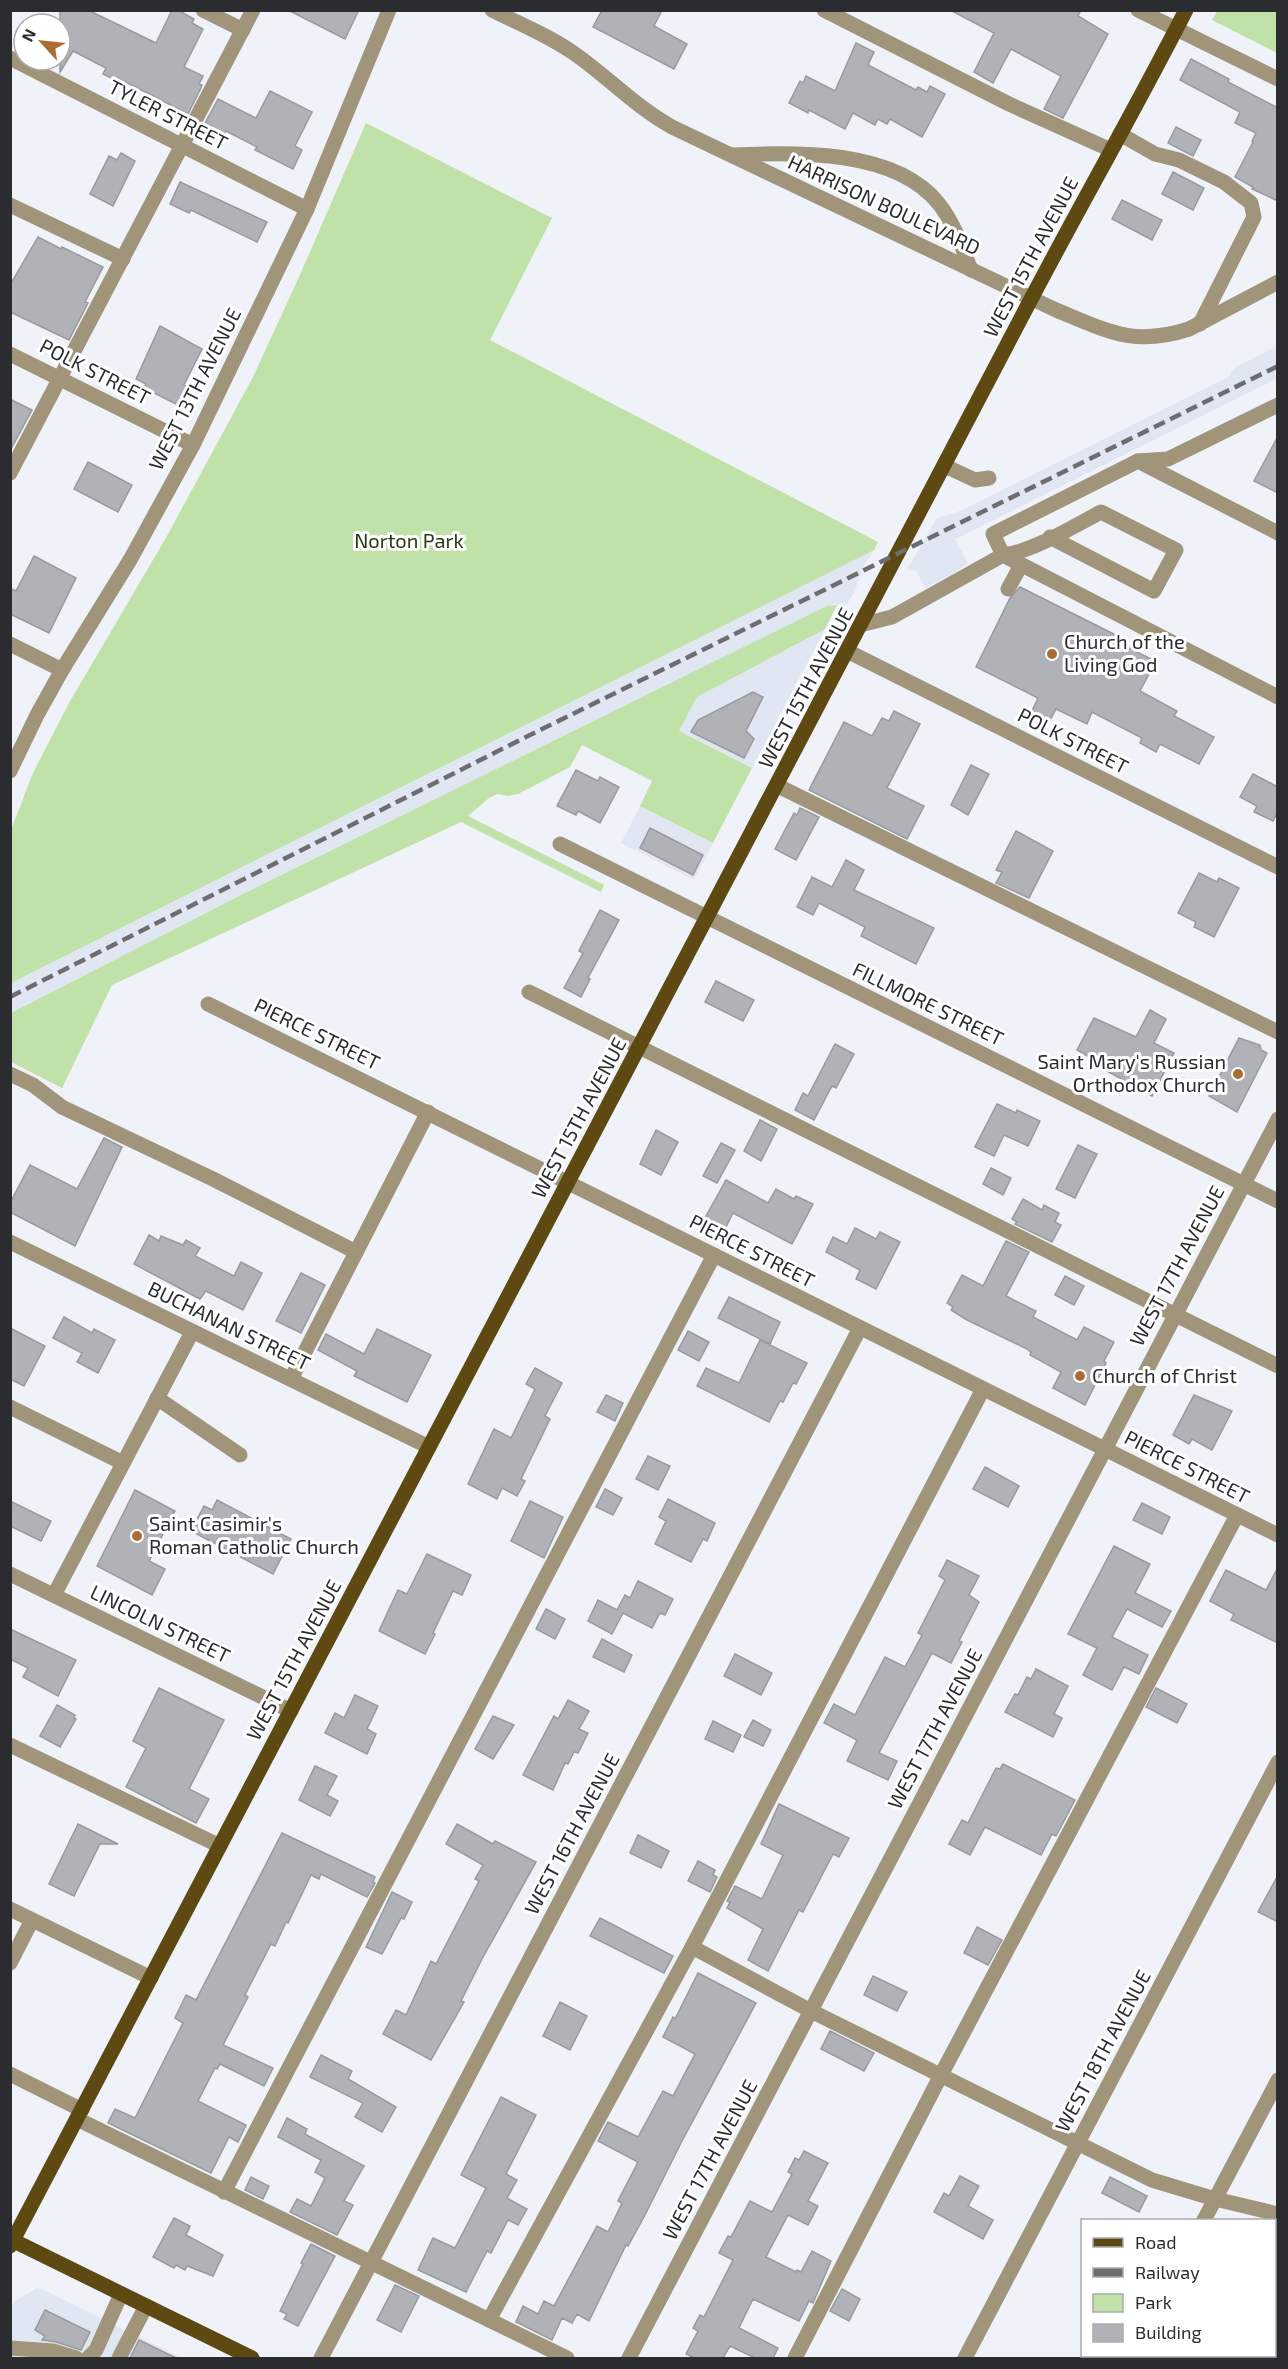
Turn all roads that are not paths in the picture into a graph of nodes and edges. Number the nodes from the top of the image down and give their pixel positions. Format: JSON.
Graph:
{"nodes":[{"id":1,"x":203,"y":10,"type":"edge"},
{"id":2,"x":253,"y":10,"type":"edge"},
{"id":3,"x":388,"y":10,"type":"edge"},
{"id":4,"x":492,"y":10,"type":"edge"},
{"id":5,"x":824,"y":10,"type":"edge"},
{"id":6,"x":1138,"y":10,"type":"edge"},
{"id":7,"x":1186,"y":10,"type":"edge"},
{"id":8,"x":1176,"y":29,"type":"junction"},
{"id":9,"x":243,"y":30,"type":"junction"},
{"id":10,"x":10,"y":58,"type":"edge"},
{"id":11,"x":1278,"y":79,"type":"edge"},
{"id":12,"x":1120,"y":134,"type":"junction"},
{"id":13,"x":182,"y":145,"type":"junction"},
{"id":14,"x":1111,"y":150,"type":"junction"},
{"id":15,"x":729,"y":155,"type":"junction"},
{"id":16,"x":10,"y":205,"type":"edge"},
{"id":17,"x":307,"y":208,"type":"junction"},
{"id":18,"x":123,"y":259,"type":"junction"},
{"id":19,"x":971,"y":270,"type":"junction"},
{"id":20,"x":1278,"y":282,"type":"edge"},
{"id":21,"x":1032,"y":298,"type":"junction"},
{"id":22,"x":1200,"y":324,"type":"junction"},
{"id":23,"x":10,"y":354,"type":"edge"},
{"id":24,"x":60,"y":378,"type":"junction"},
{"id":25,"x":1278,"y":405,"type":"edge"},
{"id":26,"x":193,"y":445,"type":"junction"},
{"id":27,"x":1138,"y":461,"type":"junction"},
{"id":28,"x":945,"y":466,"type":"junction"},
{"id":29,"x":10,"y":473,"type":"edge"},
{"id":30,"x":989,"y":478,"type":"dead end"},
{"id":31,"x":1278,"y":533,"type":"edge"},
{"id":32,"x":1050,"y":537,"type":"junction"},
{"id":33,"x":1003,"y":555,"type":"junction"},
{"id":34,"x":1021,"y":565,"type":"junction"},
{"id":35,"x":1008,"y":590,"type":"dead end"},
{"id":36,"x":864,"y":624,"type":"junction"},
{"id":37,"x":10,"y":644,"type":"edge"},
{"id":38,"x":849,"y":652,"type":"junction"},
{"id":39,"x":62,"y":670,"type":"junction"},
{"id":40,"x":1278,"y":697,"type":"edge"},
{"id":41,"x":10,"y":771,"type":"edge"},
{"id":42,"x":778,"y":786,"type":"junction"},
{"id":43,"x":561,"y":844,"type":"dead end"},
{"id":44,"x":1278,"y":867,"type":"edge"},
{"id":45,"x":708,"y":917,"type":"junction"},
{"id":46,"x":529,"y":992,"type":"dead end"},
{"id":47,"x":208,"y":1004,"type":"dead end"},
{"id":48,"x":1278,"y":1032,"type":"edge"},
{"id":49,"x":640,"y":1048,"type":"junction"},
{"id":50,"x":10,"y":1074,"type":"edge"},
{"id":51,"x":428,"y":1112,"type":"junction"},
{"id":52,"x":1278,"y":1119,"type":"edge"},
{"id":53,"x":568,"y":1182,"type":"junction"},
{"id":54,"x":1243,"y":1184,"type":"junction"},
{"id":55,"x":1278,"y":1201,"type":"edge"},
{"id":56,"x":10,"y":1242,"type":"edge"},
{"id":57,"x":356,"y":1252,"type":"junction"},
{"id":58,"x":714,"y":1255,"type":"junction"},
{"id":59,"x":1174,"y":1316,"type":"junction"},
{"id":60,"x":860,"y":1328,"type":"junction"},
{"id":61,"x":192,"y":1332,"type":"junction"},
{"id":62,"x":1278,"y":1366,"type":"edge"},
{"id":63,"x":291,"y":1379,"type":"junction"},
{"id":64,"x":983,"y":1389,"type":"junction"},
{"id":65,"x":157,"y":1398,"type":"junction"},
{"id":66,"x":10,"y":1407,"type":"edge"},
{"id":67,"x":429,"y":1447,"type":"junction"},
{"id":68,"x":1105,"y":1449,"type":"junction"},
{"id":69,"x":240,"y":1455,"type":"dead end"},
{"id":70,"x":123,"y":1463,"type":"junction"},
{"id":71,"x":1238,"y":1515,"type":"junction"},
{"id":72,"x":1278,"y":1535,"type":"edge"},
{"id":73,"x":10,"y":1574,"type":"edge"},
{"id":74,"x":54,"y":1595,"type":"junction"},
{"id":75,"x":291,"y":1711,"type":"junction"},
{"id":76,"x":10,"y":1744,"type":"edge"},
{"id":77,"x":1278,"y":1762,"type":"edge"},
{"id":78,"x":220,"y":1846,"type":"junction"},
{"id":79,"x":10,"y":1909,"type":"edge"},
{"id":80,"x":32,"y":1920,"type":"junction"},
{"id":81,"x":692,"y":1947,"type":"junction"},
{"id":82,"x":10,"y":1963,"type":"edge"},
{"id":83,"x":152,"y":1978,"type":"junction"},
{"id":84,"x":811,"y":2011,"type":"junction"},
{"id":85,"x":10,"y":2074,"type":"edge"},
{"id":86,"x":941,"y":2075,"type":"junction"},
{"id":87,"x":1278,"y":2080,"type":"edge"},
{"id":88,"x":80,"y":2115,"type":"junction"},
{"id":89,"x":1078,"y":2143,"type":"junction"},
{"id":90,"x":224,"y":2192,"type":"junction"},
{"id":91,"x":1215,"y":2199,"type":"junction"},
{"id":92,"x":1278,"y":2214,"type":"edge"},
{"id":93,"x":1205,"y":2219,"type":"edge"},
{"id":94,"x":11,"y":2242,"type":"edge"},
{"id":95,"x":371,"y":2262,"type":"junction"},
{"id":96,"x":121,"y":2294,"type":"junction"},
{"id":97,"x":146,"y":2306,"type":"junction"},
{"id":98,"x":489,"y":2320,"type":"junction"},
{"id":99,"x":10,"y":2348,"type":"edge"},
{"id":100,"x":76,"y":2358,"type":"edge"},
{"id":101,"x":88,"y":2358,"type":"edge"},
{"id":102,"x":119,"y":2358,"type":"edge"},
{"id":103,"x":252,"y":2358,"type":"edge"},
{"id":104,"x":321,"y":2358,"type":"edge"},
{"id":105,"x":567,"y":2358,"type":"edge"},
{"id":106,"x":629,"y":2358,"type":"edge"},
{"id":107,"x":795,"y":2358,"type":"edge"},
{"id":108,"x":965,"y":2358,"type":"edge"}],
"edges":[{"from":1,"to":9,"type":"street"},
{"from":2,"to":9,"type":"street"},
{"from":3,"to":17,"type":"street","name":"WEST 13TH AVENUE"},
{"from":4,"to":15,"type":"street","name":"HARRISON BOULEVARD"},
{"from":5,"to":14,"type":"street"},
{"from":6,"to":8,"type":"street"},
{"from":7,"to":8,"type":"main road","name":"WEST 15TH AVENUE"},
{"from":8,"to":11,"type":"street"},
{"from":8,"to":12,"type":"main road","name":"WEST 15TH AVENUE"},
{"from":9,"to":13,"type":"street"},
{"from":10,"to":13,"type":"street","name":"TYLER STREET"},
{"from":12,"to":14,"type":"main road","name":"WEST 15TH AVENUE"},
{"from":12,"to":22,"type":"street"},
{"from":13,"to":17,"type":"street","name":"TYLER STREET"},
{"from":13,"to":18,"type":"street"},
{"from":14,"to":21,"type":"main road","name":"WEST 15TH AVENUE"},
{"from":15,"to":19,"type":"street","name":"HARRISON BOULEVARD"},
{"from":15,"to":19,"type":"street"},
{"from":16,"to":18,"type":"street"},
{"from":17,"to":26,"type":"street","name":"WEST 13TH AVENUE"},
{"from":18,"to":24,"type":"street"},
{"from":19,"to":21,"type":"street","name":"HARRISON BOULEVARD"},
{"from":20,"to":22,"type":"street","name":"HARRISON BOULEVARD"},
{"from":21,"to":22,"type":"street","name":"HARRISON BOULEVARD"},
{"from":21,"to":28,"type":"main road","name":"WEST 15TH AVENUE"},
{"from":23,"to":24,"type":"street","name":"POLK STREET"},
{"from":24,"to":26,"type":"street","name":"POLK STREET"},
{"from":24,"to":29,"type":"street"},
{"from":25,"to":27,"type":"street"},
{"from":26,"to":39,"type":"street","name":"WEST 13TH AVENUE"},
{"from":27,"to":31,"type":"street"},
{"from":27,"to":33,"type":"street"},
{"from":28,"to":30,"type":"street"},
{"from":28,"to":36,"type":"main road","name":"WEST 15TH AVENUE"},
{"from":32,"to":32,"type":"street"},
{"from":32,"to":33,"type":"street"},
{"from":33,"to":34,"type":"street"},
{"from":33,"to":36,"type":"street"},
{"from":34,"to":35,"type":"street"},
{"from":34,"to":40,"type":"street"},
{"from":36,"to":38,"type":"main road","name":"WEST 15TH AVENUE"},
{"from":37,"to":39,"type":"street"},
{"from":38,"to":42,"type":"main road","name":"WEST 15TH AVENUE"},
{"from":38,"to":44,"type":"street","name":"POLK STREET"},
{"from":39,"to":41,"type":"street","name":"WEST 13TH AVENUE"},
{"from":42,"to":45,"type":"main road","name":"WEST 15TH AVENUE"},
{"from":42,"to":48,"type":"street"},
{"from":43,"to":45,"type":"street","name":"FILLMORE STREET"},
{"from":45,"to":49,"type":"main road","name":"WEST 15TH AVENUE"},
{"from":45,"to":54,"type":"street","name":"FILLMORE STREET"},
{"from":46,"to":49,"type":"street"},
{"from":47,"to":51,"type":"street","name":"PIERCE STREET"},
{"from":49,"to":53,"type":"main road","name":"WEST 15TH AVENUE"},
{"from":49,"to":59,"type":"street"},
{"from":50,"to":57,"type":"street"},
{"from":51,"to":53,"type":"street","name":"PIERCE STREET"},
{"from":51,"to":57,"type":"street"},
{"from":52,"to":54,"type":"street","name":"WEST 17TH AVENUE"},
{"from":53,"to":58,"type":"street","name":"PIERCE STREET"},
{"from":53,"to":67,"type":"main road","name":"WEST 15TH AVENUE"},
{"from":54,"to":55,"type":"street","name":"FILLMORE STREET"},
{"from":54,"to":59,"type":"street","name":"WEST 17TH AVENUE"},
{"from":56,"to":61,"type":"street","name":"BUCHANAN STREET"},
{"from":57,"to":63,"type":"street"},
{"from":58,"to":60,"type":"street","name":"PIERCE STREET"},
{"from":58,"to":90,"type":"street"},
{"from":59,"to":62,"type":"street"},
{"from":59,"to":68,"type":"street","name":"WEST 17TH AVENUE"},
{"from":60,"to":64,"type":"street","name":"PIERCE STREET"},
{"from":60,"to":95,"type":"street","name":"WEST 16TH AVENUE"},
{"from":61,"to":63,"type":"street","name":"BUCHANAN STREET"},
{"from":61,"to":65,"type":"street"},
{"from":63,"to":67,"type":"street","name":"BUCHANAN STREET"},
{"from":64,"to":68,"type":"street","name":"PIERCE STREET"},
{"from":64,"to":81,"type":"street"},
{"from":65,"to":69,"type":"street"},
{"from":65,"to":70,"type":"street"},
{"from":66,"to":70,"type":"street"},
{"from":67,"to":75,"type":"main road","name":"WEST 15TH AVENUE"},
{"from":68,"to":71,"type":"street","name":"PIERCE STREET"},
{"from":68,"to":84,"type":"street","name":"WEST 17TH AVENUE"},
{"from":70,"to":74,"type":"street"},
{"from":71,"to":72,"type":"street","name":"PIERCE STREET"},
{"from":71,"to":86,"type":"street"},
{"from":73,"to":74,"type":"street","name":"LINCOLN STREET"},
{"from":74,"to":75,"type":"street","name":"LINCOLN STREET"},
{"from":75,"to":78,"type":"main road","name":"WEST 15TH AVENUE"},
{"from":76,"to":78,"type":"street"},
{"from":77,"to":89,"type":"street","name":"WEST 18TH AVENUE"},
{"from":78,"to":83,"type":"main road","name":"WEST 15TH AVENUE"},
{"from":79,"to":80,"type":"street"},
{"from":80,"to":82,"type":"street"},
{"from":80,"to":83,"type":"street"},
{"from":81,"to":84,"type":"street"},
{"from":81,"to":98,"type":"street"},
{"from":83,"to":88,"type":"main road","name":"WEST 15TH AVENUE"},
{"from":84,"to":86,"type":"street"},
{"from":84,"to":106,"type":"street","name":"WEST 17TH AVENUE"},
{"from":85,"to":88,"type":"street"},
{"from":86,"to":89,"type":"street"},
{"from":86,"to":107,"type":"street"},
{"from":87,"to":91,"type":"street"},
{"from":88,"to":90,"type":"street"},
{"from":88,"to":94,"type":"main road","name":"WEST 15TH AVENUE"},
{"from":89,"to":91,"type":"street"},
{"from":89,"to":108,"type":"street","name":"WEST 18TH AVENUE"},
{"from":90,"to":95,"type":"street"},
{"from":91,"to":92,"type":"street"},
{"from":91,"to":93,"type":"street"},
{"from":94,"to":96,"type":"main road"},
{"from":95,"to":98,"type":"street"},
{"from":95,"to":104,"type":"street","name":"WEST 16TH AVENUE"},
{"from":96,"to":97,"type":"main road"},
{"from":96,"to":101,"type":"street"},
{"from":97,"to":102,"type":"street"},
{"from":97,"to":103,"type":"main road"},
{"from":98,"to":105,"type":"street"},
{"from":99,"to":100,"type":"street"}]}
